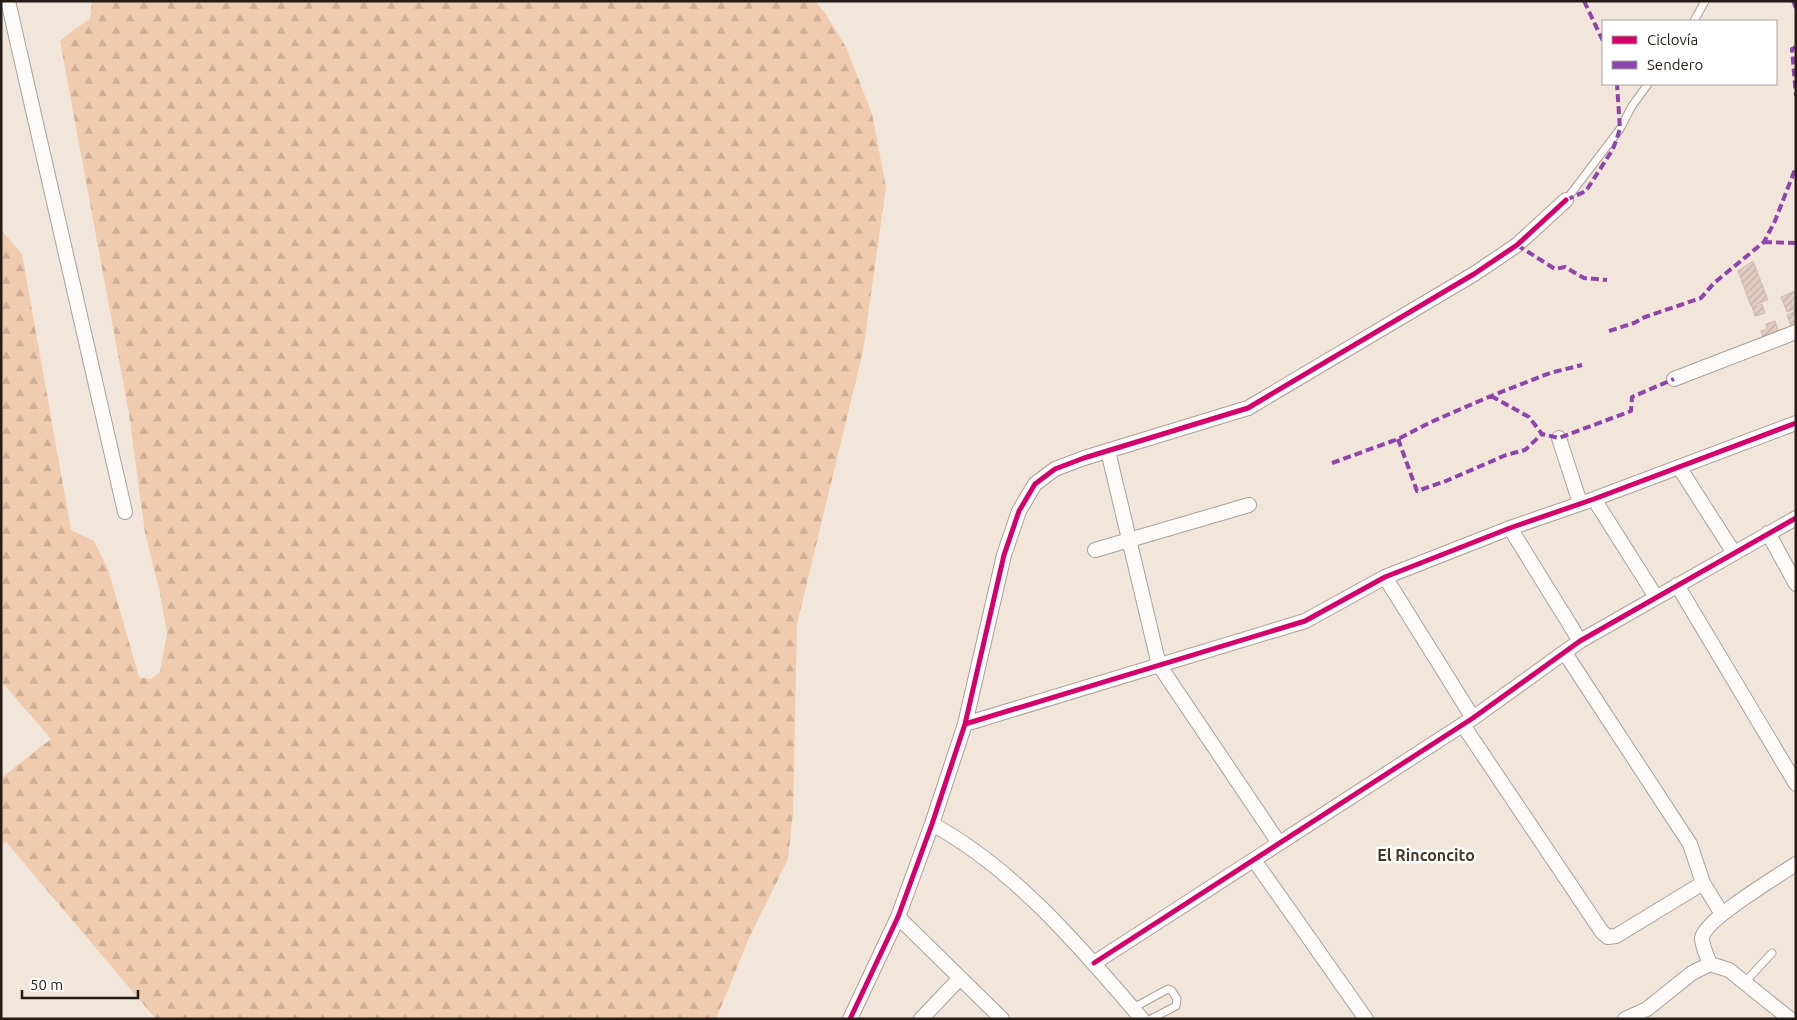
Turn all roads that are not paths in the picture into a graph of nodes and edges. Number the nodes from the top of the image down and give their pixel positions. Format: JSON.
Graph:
{"nodes":[{"id":1,"x":8,"y":1,"type":"edge"},
{"id":2,"x":1705,"y":1,"type":"edge"},
{"id":3,"x":1695,"y":20,"type":"edge"},
{"id":4,"x":1647,"y":85,"type":"edge"},
{"id":5,"x":1566,"y":200,"type":"joint"},
{"id":6,"x":1796,"y":332,"type":"edge"},
{"id":7,"x":1674,"y":379,"type":"dead end"},
{"id":8,"x":1795,"y":425,"type":"edge"},
{"id":9,"x":1559,"y":438,"type":"dead end"},
{"id":10,"x":1108,"y":451,"type":"junction"},
{"id":11,"x":1679,"y":467,"type":"junction"},
{"id":12,"x":1594,"y":499,"type":"junction"},
{"id":13,"x":1580,"y":503,"type":"junction"},
{"id":14,"x":1249,"y":505,"type":"dead end"},
{"id":15,"x":125,"y":512,"type":"dead end"},
{"id":16,"x":1796,"y":518,"type":"edge"},
{"id":17,"x":1510,"y":528,"type":"junction"},
{"id":18,"x":1768,"y":533,"type":"junction"},
{"id":19,"x":1130,"y":540,"type":"junction"},
{"id":20,"x":1095,"y":550,"type":"dead end"},
{"id":21,"x":1734,"y":553,"type":"junction"},
{"id":22,"x":1385,"y":577,"type":"junction"},
{"id":23,"x":1796,"y":584,"type":"edge"},
{"id":24,"x":1677,"y":585,"type":"junction"},
{"id":25,"x":1656,"y":597,"type":"junction"},
{"id":26,"x":1580,"y":641,"type":"junction"},
{"id":27,"x":1565,"y":653,"type":"junction"},
{"id":28,"x":1159,"y":665,"type":"junction"},
{"id":29,"x":1468,"y":722,"type":"junction"},
{"id":30,"x":965,"y":724,"type":"junction"},
{"id":31,"x":1796,"y":784,"type":"edge"},
{"id":32,"x":932,"y":824,"type":"junction"},
{"id":33,"x":1278,"y":843,"type":"junction"},
{"id":34,"x":1254,"y":860,"type":"junction"},
{"id":35,"x":1796,"y":864,"type":"edge"},
{"id":36,"x":1703,"y":883,"type":"junction"},
{"id":37,"x":1722,"y":914,"type":"junction"},
{"id":38,"x":898,"y":917,"type":"junction"},
{"id":39,"x":1772,"y":954,"type":"dead end"},
{"id":40,"x":1094,"y":964,"type":"junction"},
{"id":41,"x":1710,"y":964,"type":"junction"},
{"id":42,"x":960,"y":978,"type":"junction"},
{"id":43,"x":1745,"y":982,"type":"junction"},
{"id":44,"x":1137,"y":1013,"type":"edge"},
{"id":45,"x":850,"y":1019,"type":"edge"},
{"id":46,"x":921,"y":1019,"type":"edge"},
{"id":47,"x":1002,"y":1019,"type":"edge"},
{"id":48,"x":1151,"y":1019,"type":"edge"},
{"id":49,"x":1366,"y":1019,"type":"edge"},
{"id":50,"x":1625,"y":1019,"type":"edge"},
{"id":51,"x":1790,"y":1019,"type":"edge"}],
"edges":[{"from":1,"to":15,"type":"street"},
{"from":2,"to":3,"type":"lane"},
{"from":4,"to":5,"type":"lane"},
{"from":5,"to":10,"type":"street"},
{"from":6,"to":7,"type":"street"},
{"from":8,"to":11,"type":"street"},
{"from":9,"to":13,"type":"street"},
{"from":10,"to":19,"type":"street"},
{"from":10,"to":30,"type":"street"},
{"from":11,"to":12,"type":"street"},
{"from":11,"to":21,"type":"street"},
{"from":12,"to":13,"type":"street"},
{"from":12,"to":25,"type":"street"},
{"from":13,"to":17,"type":"street"},
{"from":14,"to":19,"type":"street"},
{"from":16,"to":18,"type":"street"},
{"from":17,"to":22,"type":"street"},
{"from":17,"to":26,"type":"street"},
{"from":18,"to":21,"type":"street"},
{"from":18,"to":23,"type":"street"},
{"from":19,"to":20,"type":"street"},
{"from":19,"to":28,"type":"street"},
{"from":21,"to":24,"type":"street"},
{"from":22,"to":28,"type":"street"},
{"from":22,"to":29,"type":"street"},
{"from":24,"to":25,"type":"street"},
{"from":24,"to":31,"type":"street"},
{"from":25,"to":26,"type":"street"},
{"from":26,"to":27,"type":"street"},
{"from":27,"to":29,"type":"street"},
{"from":27,"to":36,"type":"street"},
{"from":28,"to":30,"type":"street"},
{"from":28,"to":33,"type":"street"},
{"from":29,"to":33,"type":"street"},
{"from":29,"to":36,"type":"street"},
{"from":30,"to":32,"type":"street"},
{"from":32,"to":38,"type":"street"},
{"from":32,"to":40,"type":"street"},
{"from":33,"to":34,"type":"street"},
{"from":34,"to":40,"type":"street"},
{"from":34,"to":49,"type":"street"},
{"from":35,"to":37,"type":"street"},
{"from":36,"to":37,"type":"street"},
{"from":37,"to":41,"type":"street"},
{"from":38,"to":42,"type":"street"},
{"from":38,"to":45,"type":"street"},
{"from":39,"to":43,"type":"lane"},
{"from":40,"to":44,"type":"street"},
{"from":41,"to":43,"type":"street"},
{"from":41,"to":50,"type":"street"},
{"from":42,"to":46,"type":"street"},
{"from":42,"to":47,"type":"street"},
{"from":43,"to":51,"type":"street"},
{"from":44,"to":48,"type":"lane"}]}
